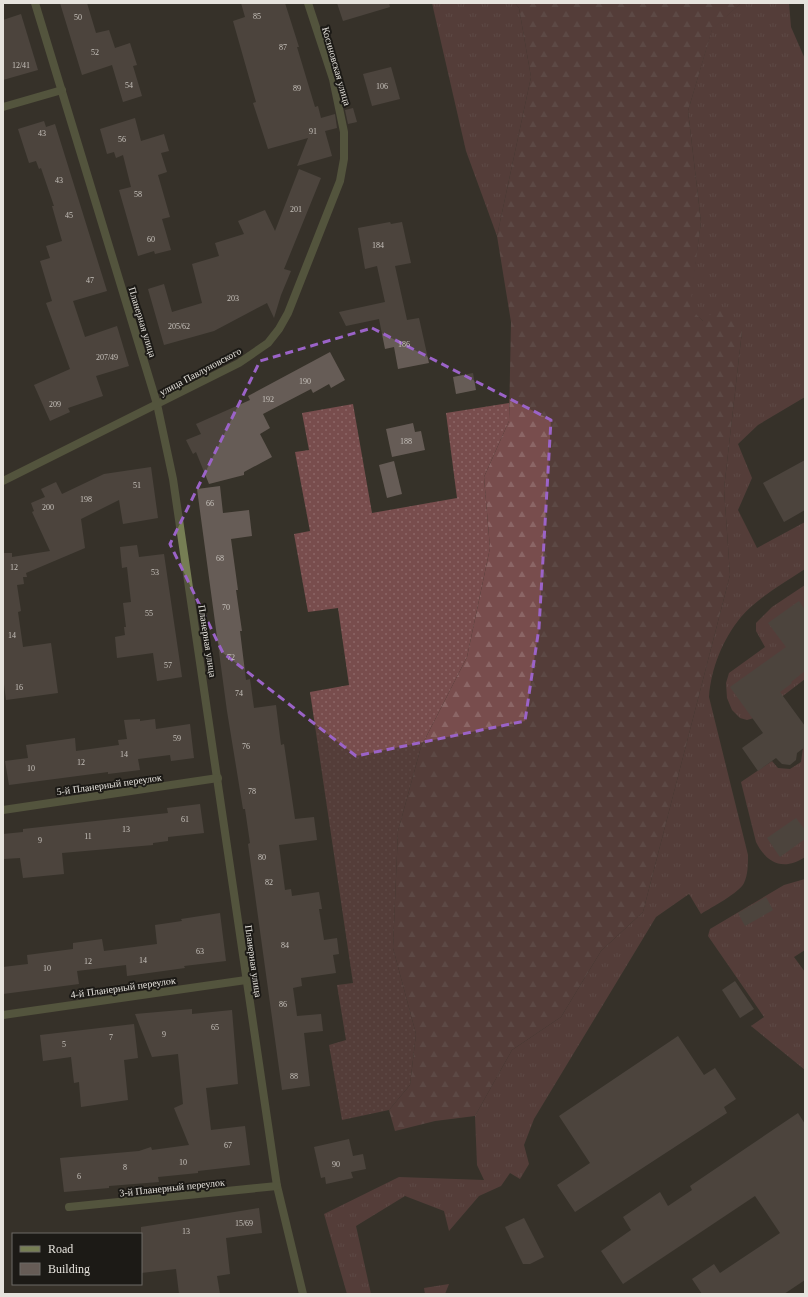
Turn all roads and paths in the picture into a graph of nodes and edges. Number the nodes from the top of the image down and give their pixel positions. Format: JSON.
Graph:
{"nodes":[{"id":1,"x":35,"y":3,"type":"edge"},
{"id":2,"x":308,"y":3,"type":"edge"},
{"id":3,"x":62,"y":90,"type":"junction"},
{"id":4,"x":3,"y":108,"type":"edge"},
{"id":5,"x":344,"y":160,"type":"joint"},
{"id":6,"x":157,"y":404,"type":"junction"},
{"id":7,"x":3,"y":481,"type":"edge"},
{"id":8,"x":218,"y":778,"type":"junction"},
{"id":9,"x":3,"y":810,"type":"edge"},
{"id":10,"x":246,"y":980,"type":"junction"},
{"id":11,"x":3,"y":1015,"type":"edge"},
{"id":12,"x":278,"y":1186,"type":"junction"},
{"id":13,"x":69,"y":1207,"type":"dead end"},
{"id":14,"x":303,"y":1294,"type":"edge"}],
"edges":[{"from":1,"to":3,"type":"street","name":"Планерная улица"},
{"from":2,"to":5,"type":"street","name":"Косиновская улица"},
{"from":3,"to":4,"type":"street"},
{"from":3,"to":6,"type":"street","name":"Планерная улица"},
{"from":5,"to":6,"type":"street","name":"улица Павлуновского"},
{"from":6,"to":7,"type":"street","name":"улица Павлуновского"},
{"from":6,"to":8,"type":"street","name":"Планерная улица"},
{"from":8,"to":9,"type":"street","name":"5-й Планерный переулок"},
{"from":8,"to":10,"type":"street","name":"Планерная улица"},
{"from":10,"to":11,"type":"street","name":"4-й Планерный переулок"},
{"from":10,"to":12,"type":"street","name":"Планерная улица"},
{"from":12,"to":13,"type":"street","name":"3-й Планерный переулок"},
{"from":12,"to":14,"type":"street","name":"Планерная улица"}]}
